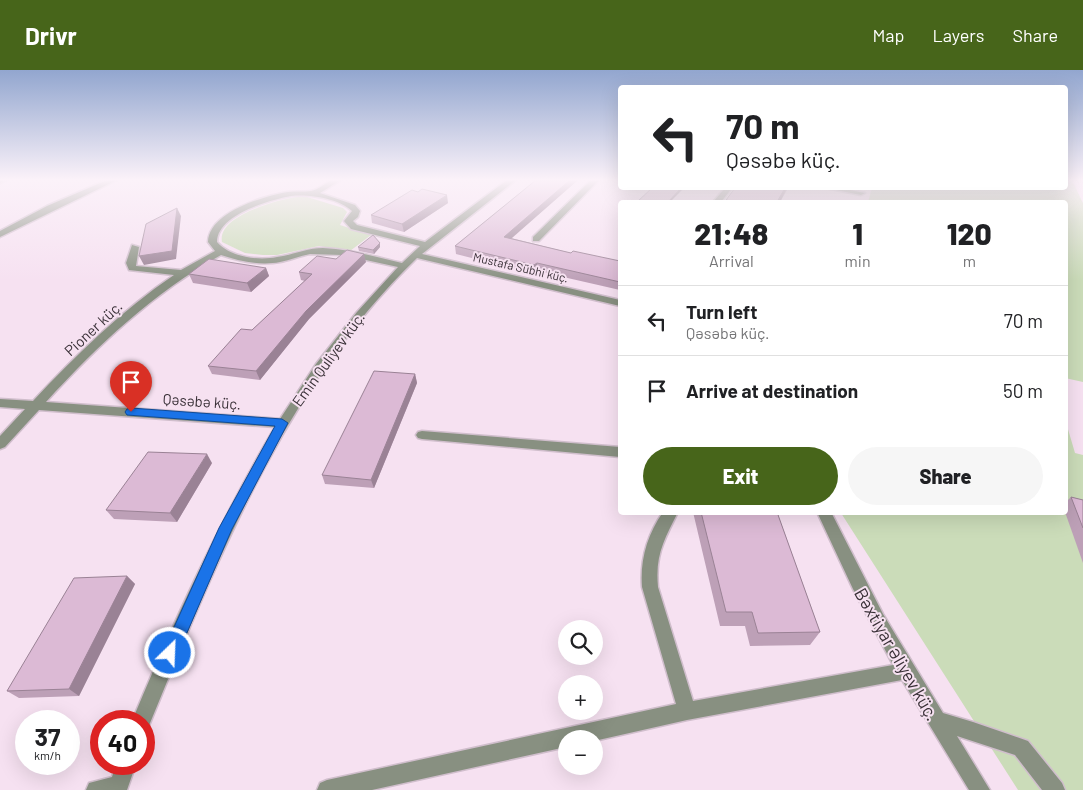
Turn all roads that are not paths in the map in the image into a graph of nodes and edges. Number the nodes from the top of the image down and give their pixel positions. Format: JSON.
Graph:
{"nodes":[{"id":1,"x":39,"y":214,"type":"edge"},
{"id":2,"x":237,"y":214,"type":"edge"},
{"id":3,"x":355,"y":214,"type":"edge"},
{"id":4,"x":468,"y":214,"type":"edge"},
{"id":5,"x":561,"y":214,"type":"edge"},
{"id":6,"x":0,"y":234,"type":"edge"},
{"id":7,"x":536,"y":238,"type":"dead end"},
{"id":8,"x":426,"y":245,"type":"junction"},
{"id":9,"x":135,"y":247,"type":"dead end"},
{"id":10,"x":221,"y":251,"type":"junction"},
{"id":11,"x":416,"y":255,"type":"junction"},
{"id":12,"x":404,"y":266,"type":"junction"},
{"id":13,"x":181,"y":273,"type":"junction"},
{"id":14,"x":618,"y":303,"type":"edge"},
{"id":15,"x":0,"y":403,"type":"edge"},
{"id":16,"x":36,"y":406,"type":"junction"},
{"id":17,"x":282,"y":423,"type":"junction"},
{"id":18,"x":422,"y":435,"type":"dead end"},
{"id":19,"x":0,"y":444,"type":"edge"},
{"id":20,"x":618,"y":452,"type":"edge"},
{"id":21,"x":669,"y":515,"type":"edge"},
{"id":22,"x":825,"y":515,"type":"edge"},
{"id":23,"x":906,"y":671,"type":"junction"},
{"id":24,"x":146,"y":710,"type":"edge"},
{"id":25,"x":687,"y":711,"type":"junction"},
{"id":26,"x":936,"y":721,"type":"junction"},
{"id":27,"x":122,"y":775,"type":"edge"},
{"id":28,"x":118,"y":788,"type":"edge"},
{"id":29,"x":96,"y":790,"type":"edge"},
{"id":30,"x":327,"y":790,"type":"edge"},
{"id":31,"x":980,"y":790,"type":"edge"},
{"id":32,"x":1055,"y":790,"type":"edge"}],
"edges":[{"from":1,"to":6,"type":"street"},
{"from":2,"to":10,"type":"street"},
{"from":3,"to":8,"type":"street"},
{"from":4,"to":8,"type":"street","name":"Emin Quliyev küç."},
{"from":5,"to":7,"type":"street"},
{"from":8,"to":11,"type":"street","name":"Emin Quliyev küç."},
{"from":9,"to":13,"type":"street"},
{"from":10,"to":12,"type":"street"},
{"from":10,"to":13,"type":"street","name":"Pioner küç."},
{"from":11,"to":12,"type":"street","name":"Emin Quliyev küç."},
{"from":11,"to":14,"type":"street","name":"Mustafa Sübhi küç."},
{"from":12,"to":17,"type":"street","name":"Emin Quliyev küç."},
{"from":13,"to":16,"type":"street","name":"Pioner küç."},
{"from":15,"to":16,"type":"street","name":"Qəsəbə küç."},
{"from":16,"to":17,"type":"street","name":"Qəsəbə küç."},
{"from":16,"to":19,"type":"street","name":"Pioner küç."},
{"from":17,"to":24,"type":"street","name":"Emin Quliyev küç."},
{"from":18,"to":20,"type":"street"},
{"from":21,"to":25,"type":"street"},
{"from":22,"to":23,"type":"street","name":"Bəxtiyar Əliyev küç."},
{"from":23,"to":25,"type":"street"},
{"from":23,"to":26,"type":"street","name":"Bəxtiyar Əliyev küç."},
{"from":25,"to":30,"type":"street"},
{"from":26,"to":31,"type":"street","name":"Bəxtiyar Əliyev küç."},
{"from":26,"to":32,"type":"street"},
{"from":27,"to":28,"type":"street"},
{"from":28,"to":29,"type":"street"}]}
